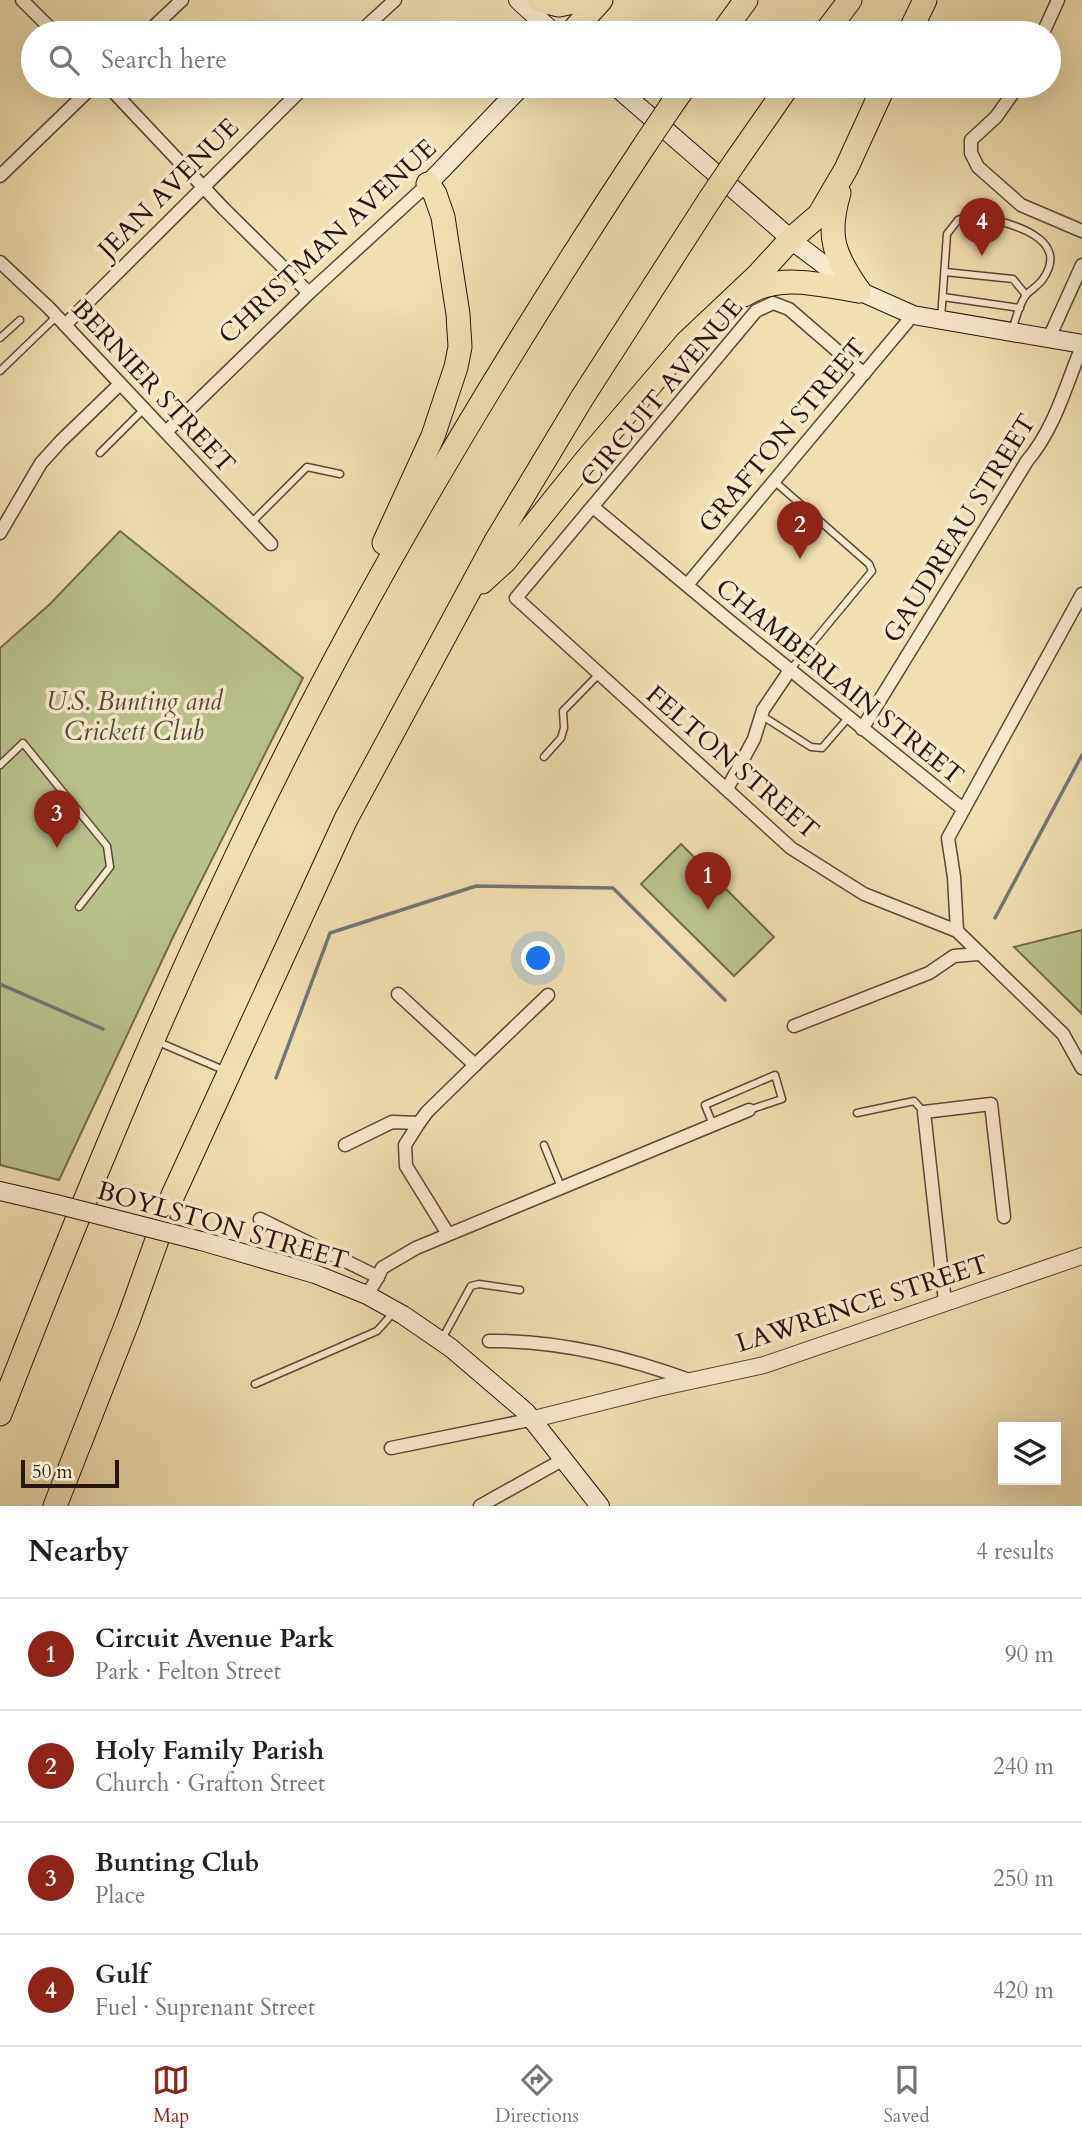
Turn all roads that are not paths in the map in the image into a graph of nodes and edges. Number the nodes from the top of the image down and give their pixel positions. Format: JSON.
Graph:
{"nodes":[{"id":1,"x":23,"y":0,"type":"edge"},
{"id":2,"x":182,"y":0,"type":"edge"},
{"id":3,"x":395,"y":0,"type":"edge"},
{"id":4,"x":518,"y":0,"type":"edge"},
{"id":5,"x":539,"y":0,"type":"edge"},
{"id":6,"x":583,"y":0,"type":"edge"},
{"id":7,"x":601,"y":0,"type":"edge"},
{"id":8,"x":746,"y":0,"type":"edge"},
{"id":9,"x":850,"y":0,"type":"edge"},
{"id":10,"x":925,"y":0,"type":"edge"},
{"id":11,"x":1058,"y":0,"type":"edge"},
{"id":12,"x":43,"y":21,"type":"edge"},
{"id":13,"x":160,"y":21,"type":"edge"},
{"id":14,"x":372,"y":21,"type":"edge"},
{"id":15,"x":541,"y":21,"type":"edge"},
{"id":16,"x":582,"y":21,"type":"edge"},
{"id":17,"x":731,"y":21,"type":"edge"},
{"id":18,"x":834,"y":21,"type":"edge"},
{"id":19,"x":915,"y":21,"type":"edge"},
{"id":20,"x":1048,"y":21,"type":"edge"},
{"id":21,"x":81,"y":98,"type":"edge"},
{"id":22,"x":119,"y":98,"type":"edge"},
{"id":23,"x":293,"y":98,"type":"edge"},
{"id":24,"x":510,"y":98,"type":"edge"},
{"id":25,"x":629,"y":98,"type":"edge"},
{"id":26,"x":677,"y":98,"type":"edge"},
{"id":27,"x":780,"y":98,"type":"edge"},
{"id":28,"x":879,"y":98,"type":"edge"},
{"id":29,"x":1009,"y":98,"type":"edge"},
{"id":30,"x":846,"y":169,"type":"junction"},
{"id":31,"x":0,"y":176,"type":"edge"},
{"id":32,"x":428,"y":184,"type":"junction"},
{"id":33,"x":204,"y":187,"type":"junction"},
{"id":34,"x":1082,"y":231,"type":"edge"},
{"id":35,"x":790,"y":240,"type":"junction"},
{"id":36,"x":0,"y":262,"type":"edge"},
{"id":37,"x":1082,"y":265,"type":"edge"},
{"id":38,"x":946,"y":271,"type":"junction"},
{"id":39,"x":859,"y":291,"type":"junction"},
{"id":40,"x":309,"y":293,"type":"junction"},
{"id":41,"x":1026,"y":295,"type":"junction"},
{"id":42,"x":943,"y":297,"type":"junction"},
{"id":43,"x":999,"y":297,"type":"dead end"},
{"id":44,"x":998,"y":305,"type":"junction"},
{"id":45,"x":1020,"y":308,"type":"junction"},
{"id":46,"x":722,"y":309,"type":"junction"},
{"id":47,"x":913,"y":315,"type":"junction"},
{"id":48,"x":20,"y":320,"type":"dead end"},
{"id":49,"x":61,"y":321,"type":"junction"},
{"id":50,"x":941,"y":321,"type":"junction"},
{"id":51,"x":1012,"y":331,"type":"junction"},
{"id":52,"x":0,"y":338,"type":"edge"},
{"id":53,"x":1049,"y":338,"type":"junction"},
{"id":54,"x":1082,"y":345,"type":"edge"},
{"id":55,"x":0,"y":371,"type":"edge"},
{"id":56,"x":864,"y":373,"type":"junction"},
{"id":57,"x":120,"y":384,"type":"junction"},
{"id":58,"x":144,"y":409,"type":"junction"},
{"id":59,"x":166,"y":432,"type":"junction"},
{"id":60,"x":100,"y":453,"type":"dead end"},
{"id":61,"x":340,"y":474,"type":"dead end"},
{"id":62,"x":774,"y":481,"type":"junction"},
{"id":63,"x":593,"y":507,"type":"junction"},
{"id":64,"x":251,"y":523,"type":"junction"},
{"id":65,"x":0,"y":534,"type":"edge"},
{"id":66,"x":271,"y":544,"type":"dead end"},
{"id":67,"x":687,"y":585,"type":"junction"},
{"id":68,"x":469,"y":594,"type":"junction"},
{"id":69,"x":1082,"y":594,"type":"edge"},
{"id":70,"x":790,"y":670,"type":"junction"},
{"id":71,"x":599,"y":674,"type":"junction"},
{"id":72,"x":315,"y":699,"type":"junction"},
{"id":73,"x":761,"y":715,"type":"junction"},
{"id":74,"x":848,"y":718,"type":"junction"},
{"id":75,"x":862,"y":729,"type":"junction"},
{"id":76,"x":544,"y":757,"type":"dead end"},
{"id":77,"x":0,"y":765,"type":"edge"},
{"id":78,"x":727,"y":789,"type":"junction"},
{"id":79,"x":962,"y":809,"type":"junction"},
{"id":80,"x":79,"y":907,"type":"dead end"},
{"id":81,"x":957,"y":931,"type":"junction"},
{"id":82,"x":978,"y":954,"type":"junction"},
{"id":83,"x":398,"y":994,"type":"dead end"},
{"id":84,"x":548,"y":995,"type":"dead end"},
{"id":85,"x":794,"y":1026,"type":"dead end"},
{"id":86,"x":152,"y":1039,"type":"junction"},
{"id":87,"x":475,"y":1065,"type":"junction"},
{"id":88,"x":1082,"y":1068,"type":"edge"},
{"id":89,"x":228,"y":1072,"type":"junction"},
{"id":90,"x":749,"y":1110,"type":"joint"},
{"id":91,"x":923,"y":1112,"type":"junction"},
{"id":92,"x":857,"y":1113,"type":"dead end"},
{"id":93,"x":419,"y":1124,"type":"junction"},
{"id":94,"x":713,"y":1125,"type":"junction"},
{"id":95,"x":345,"y":1145,"type":"dead end"},
{"id":96,"x":544,"y":1145,"type":"dead end"},
{"id":97,"x":561,"y":1187,"type":"junction"},
{"id":98,"x":0,"y":1191,"type":"edge"},
{"id":99,"x":1004,"y":1217,"type":"dead end"},
{"id":100,"x":260,"y":1219,"type":"dead end"},
{"id":101,"x":448,"y":1234,"type":"junction"},
{"id":102,"x":1082,"y":1256,"type":"edge"},
{"id":103,"x":378,"y":1277,"type":"junction"},
{"id":104,"x":520,"y":1290,"type":"dead end"},
{"id":105,"x":367,"y":1296,"type":"junction"},
{"id":106,"x":945,"y":1302,"type":"junction"},
{"id":107,"x":395,"y":1311,"type":"junction"},
{"id":108,"x":441,"y":1341,"type":"junction"},
{"id":109,"x":489,"y":1341,"type":"dead end"},
{"id":110,"x":692,"y":1381,"type":"junction"},
{"id":111,"x":256,"y":1384,"type":"dead end"},
{"id":112,"x":0,"y":1414,"type":"edge"},
{"id":113,"x":534,"y":1419,"type":"junction"},
{"id":114,"x":391,"y":1448,"type":"dead end"},
{"id":115,"x":564,"y":1459,"type":"junction"},
{"id":116,"x":55,"y":1506,"type":"edge"},
{"id":117,"x":480,"y":1506,"type":"edge"},
{"id":118,"x":600,"y":1506,"type":"edge"}],
"edges":[{"from":1,"to":12,"type":"street"},
{"from":2,"to":13,"type":"street"},
{"from":3,"to":14,"type":"street"},
{"from":4,"to":15,"type":"main road"},
{"from":5,"to":6,"type":"highway"},
{"from":7,"to":16,"type":"highway"},
{"from":8,"to":17,"type":"highway"},
{"from":9,"to":18,"type":"highway"},
{"from":10,"to":19,"type":"highway"},
{"from":11,"to":20,"type":"street"},
{"from":21,"to":31,"type":"street"},
{"from":22,"to":33,"type":"street"},
{"from":23,"to":33,"type":"street","name":"JEAN AVENUE"},
{"from":24,"to":32,"type":"main road","name":"CHRISTMAN AVENUE"},
{"from":25,"to":35,"type":"main road"},
{"from":26,"to":72,"type":"highway","bridge":true},
{"from":27,"to":68,"type":"highway","bridge":true},
{"from":28,"to":30,"type":"highway"},
{"from":29,"to":34,"type":"street"},
{"from":30,"to":35,"type":"highway"},
{"from":30,"to":39,"type":"highway"},
{"from":32,"to":40,"type":"street","name":"CHRISTMAN AVENUE"},
{"from":32,"to":72,"type":"highway"},
{"from":33,"to":40,"type":"street"},
{"from":33,"to":49,"type":"street","name":"JEAN AVENUE"},
{"from":35,"to":39,"type":"main road"},
{"from":35,"to":46,"type":"highway"},
{"from":36,"to":49,"type":"street","name":"BERNIER STREET"},
{"from":37,"to":53,"type":"street"},
{"from":38,"to":41,"type":"lane"},
{"from":38,"to":41,"type":"lane"},
{"from":38,"to":42,"type":"lane"},
{"from":39,"to":46,"type":"highway"},
{"from":39,"to":47,"type":"main road"},
{"from":40,"to":59,"type":"street","name":"CHRISTMAN AVENUE"},
{"from":41,"to":45,"type":"lane"},
{"from":42,"to":44,"type":"lane"},
{"from":42,"to":50,"type":"lane"},
{"from":43,"to":44,"type":"lane"},
{"from":44,"to":45,"type":"lane"},
{"from":45,"to":51,"type":"lane"},
{"from":46,"to":68,"type":"highway"},
{"from":47,"to":50,"type":"main road"},
{"from":47,"to":56,"type":"street","name":"GRAFTON STREET"},
{"from":48,"to":52,"type":"lane"},
{"from":49,"to":55,"type":"lane"},
{"from":49,"to":57,"type":"street","name":"BERNIER STREET"},
{"from":50,"to":51,"type":"main road"},
{"from":51,"to":53,"type":"main road"},
{"from":53,"to":54,"type":"main road"},
{"from":54,"to":75,"type":"street","name":"GAUDREAU STREET"},
{"from":56,"to":62,"type":"street","name":"GRAFTON STREET"},
{"from":56,"to":63,"type":"street","name":"CIRCUIT AVENUE"},
{"from":57,"to":58,"type":"street","name":"BERNIER STREET"},
{"from":57,"to":65,"type":"street"},
{"from":58,"to":59,"type":"street","name":"BERNIER STREET"},
{"from":58,"to":60,"type":"lane"},
{"from":59,"to":64,"type":"street","name":"BERNIER STREET"},
{"from":61,"to":64,"type":"lane"},
{"from":62,"to":67,"type":"street","name":"GRAFTON STREET"},
{"from":62,"to":70,"type":"lane"},
{"from":63,"to":67,"type":"street","name":"CHAMBERLAIN STREET"},
{"from":63,"to":71,"type":"street","name":"FELTON STREET"},
{"from":64,"to":66,"type":"street","name":"BERNIER STREET"},
{"from":67,"to":70,"type":"street","name":"CHAMBERLAIN STREET"},
{"from":68,"to":89,"type":"highway"},
{"from":69,"to":79,"type":"street"},
{"from":70,"to":73,"type":"street"},
{"from":70,"to":74,"type":"street","name":"CHAMBERLAIN STREET"},
{"from":71,"to":76,"type":"lane"},
{"from":71,"to":78,"type":"street","name":"FELTON STREET"},
{"from":72,"to":86,"type":"highway"},
{"from":73,"to":74,"type":"lane"},
{"from":73,"to":78,"type":"street"},
{"from":74,"to":75,"type":"street","name":"CHAMBERLAIN STREET"},
{"from":75,"to":79,"type":"street","name":"CHAMBERLAIN STREET"},
{"from":77,"to":80,"type":"lane"},
{"from":78,"to":81,"type":"street","name":"FELTON STREET"},
{"from":79,"to":81,"type":"street","name":"CHAMBERLAIN STREET"},
{"from":81,"to":82,"type":"street","name":"FELTON STREET"},
{"from":82,"to":85,"type":"street"},
{"from":82,"to":88,"type":"street","name":"FELTON STREET"},
{"from":83,"to":87,"type":"street"},
{"from":84,"to":87,"type":"street"},
{"from":86,"to":89,"type":"lane"},
{"from":86,"to":112,"type":"highway"},
{"from":87,"to":93,"type":"street"},
{"from":89,"to":116,"type":"highway"},
{"from":90,"to":94,"type":"street","name":"BOYLSTON STREET"},
{"from":90,"to":94,"type":"lane"},
{"from":91,"to":92,"type":"lane"},
{"from":91,"to":99,"type":"street"},
{"from":91,"to":106,"type":"street"},
{"from":93,"to":95,"type":"street"},
{"from":93,"to":101,"type":"street"},
{"from":94,"to":97,"type":"street","name":"BOYLSTON STREET"},
{"from":96,"to":97,"type":"lane"},
{"from":97,"to":101,"type":"street","name":"BOYLSTON STREET"},
{"from":98,"to":105,"type":"main road","name":"BOYLSTON STREET","bridge":true},
{"from":100,"to":103,"type":"street"},
{"from":101,"to":103,"type":"street","name":"BOYLSTON STREET"},
{"from":102,"to":106,"type":"street","name":"LAWRENCE STREET"},
{"from":103,"to":105,"type":"street","name":"BOYLSTON STREET"},
{"from":104,"to":108,"type":"lane"},
{"from":105,"to":107,"type":"main road","name":"BOYLSTON STREET"},
{"from":106,"to":110,"type":"street","name":"LAWRENCE STREET"},
{"from":107,"to":108,"type":"main road","name":"BOYLSTON STREET"},
{"from":107,"to":111,"type":"lane"},
{"from":108,"to":113,"type":"main road","name":"BOYLSTON STREET"},
{"from":109,"to":110,"type":"street"},
{"from":110,"to":113,"type":"street","name":"LAWRENCE STREET"},
{"from":113,"to":114,"type":"street"},
{"from":113,"to":115,"type":"main road","name":"BOYLSTON STREET"},
{"from":115,"to":117,"type":"street"},
{"from":115,"to":118,"type":"main road","name":"BOYLSTON STREET"}]}
